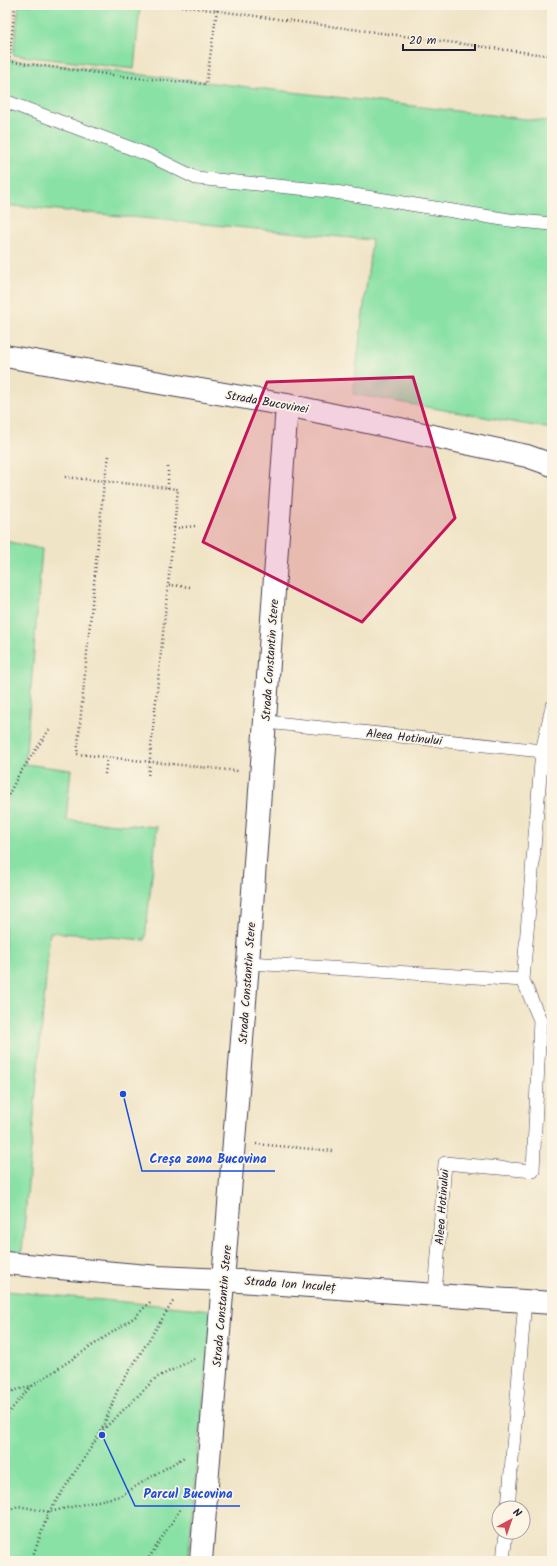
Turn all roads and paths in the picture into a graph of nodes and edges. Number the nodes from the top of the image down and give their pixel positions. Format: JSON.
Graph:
{"nodes":[{"id":1,"x":15,"y":5,"type":"edge"},
{"id":2,"x":174,"y":5,"type":"edge"},
{"id":3,"x":217,"y":10,"type":"junction"},
{"id":4,"x":5,"y":42,"type":"edge"},
{"id":5,"x":12,"y":42,"type":"junction"},
{"id":6,"x":552,"y":56,"type":"edge"},
{"id":7,"x":5,"y":61,"type":"edge"},
{"id":8,"x":9,"y":62,"type":"junction"},
{"id":9,"x":5,"y":101,"type":"edge"},
{"id":10,"x":552,"y":224,"type":"edge"},
{"id":11,"x":5,"y":356,"type":"edge"},
{"id":12,"x":288,"y":405,"type":"junction"},
{"id":13,"x":552,"y":454,"type":"edge"},
{"id":14,"x":109,"y":456,"type":"dead end"},
{"id":15,"x":527,"y":456,"type":"junction"},
{"id":16,"x":552,"y":465,"type":"edge"},
{"id":17,"x":168,"y":466,"type":"dead end"},
{"id":18,"x":65,"y":477,"type":"dead end"},
{"id":19,"x":104,"y":482,"type":"junction"},
{"id":20,"x":168,"y":488,"type":"junction"},
{"id":21,"x":196,"y":526,"type":"dead end"},
{"id":22,"x":174,"y":528,"type":"junction"},
{"id":23,"x":169,"y":585,"type":"junction"},
{"id":24,"x":191,"y":587,"type":"dead end"},
{"id":25,"x":552,"y":708,"type":"edge"},
{"id":26,"x":266,"y":722,"type":"junction"},
{"id":27,"x":50,"y":730,"type":"dead end"},
{"id":28,"x":542,"y":751,"type":"junction"},
{"id":29,"x":107,"y":758,"type":"junction"},
{"id":30,"x":151,"y":762,"type":"junction"},
{"id":31,"x":105,"y":774,"type":"dead end"},
{"id":32,"x":262,"y":774,"type":"junction"},
{"id":33,"x":148,"y":777,"type":"dead end"},
{"id":34,"x":5,"y":802,"type":"edge"},
{"id":35,"x":248,"y":963,"type":"junction"},
{"id":36,"x":523,"y":980,"type":"junction"},
{"id":37,"x":234,"y":1142,"type":"junction"},
{"id":38,"x":334,"y":1151,"type":"dead end"},
{"id":39,"x":5,"y":1263,"type":"edge"},
{"id":40,"x":158,"y":1277,"type":"junction"},
{"id":41,"x":188,"y":1278,"type":"junction"},
{"id":42,"x":224,"y":1280,"type":"junction"},
{"id":43,"x":435,"y":1294,"type":"junction"},
{"id":44,"x":525,"y":1300,"type":"junction"},
{"id":45,"x":552,"y":1303,"type":"edge"},
{"id":46,"x":218,"y":1347,"type":"junction"},
{"id":47,"x":32,"y":1386,"type":"junction"},
{"id":48,"x":5,"y":1393,"type":"edge"},
{"id":49,"x":5,"y":1417,"type":"edge"},
{"id":50,"x":101,"y":1432,"type":"junction"},
{"id":51,"x":211,"y":1440,"type":"junction"},
{"id":52,"x":206,"y":1494,"type":"junction"},
{"id":53,"x":509,"y":1500,"type":"edge"},
{"id":54,"x":5,"y":1512,"type":"edge"},
{"id":55,"x":49,"y":1512,"type":"junction"},
{"id":56,"x":505,"y":1540,"type":"edge"},
{"id":57,"x":31,"y":1561,"type":"edge"},
{"id":58,"x":147,"y":1561,"type":"edge"},
{"id":59,"x":201,"y":1561,"type":"edge"},
{"id":60,"x":503,"y":1561,"type":"edge"}],
"edges":[{"from":1,"to":5,"type":"path"},
{"from":2,"to":3,"type":"path"},
{"from":3,"to":6,"type":"path"},
{"from":3,"to":8,"type":"path"},
{"from":4,"to":5,"type":"path"},
{"from":5,"to":8,"type":"path"},
{"from":7,"to":8,"type":"path"},
{"from":9,"to":10,"type":"lane"},
{"from":11,"to":12,"type":"street","name":"Strada Bucovinei"},
{"from":12,"to":15,"type":"street","name":"Strada Bucovinei"},
{"from":12,"to":26,"type":"street","name":"Strada Constantin Stere"},
{"from":13,"to":15,"type":"street","name":"Strada Bucovinei"},
{"from":14,"to":19,"type":"path"},
{"from":15,"to":16,"type":"street","name":"Strada Bucovinei"},
{"from":17,"to":20,"type":"path"},
{"from":18,"to":19,"type":"path"},
{"from":19,"to":20,"type":"path"},
{"from":19,"to":29,"type":"path"},
{"from":20,"to":22,"type":"path"},
{"from":21,"to":22,"type":"path"},
{"from":22,"to":23,"type":"path"},
{"from":23,"to":24,"type":"path"},
{"from":23,"to":30,"type":"path"},
{"from":25,"to":28,"type":"lane","name":"Aleea Hotinului"},
{"from":26,"to":28,"type":"lane","name":"Aleea Hotinului"},
{"from":26,"to":32,"type":"street","name":"Strada Constantin Stere"},
{"from":27,"to":34,"type":"path"},
{"from":28,"to":36,"type":"lane","name":"Aleea Hotinului"},
{"from":29,"to":30,"type":"path"},
{"from":29,"to":31,"type":"path"},
{"from":30,"to":32,"type":"path"},
{"from":30,"to":33,"type":"path"},
{"from":32,"to":35,"type":"street","name":"Strada Constantin Stere"},
{"from":35,"to":36,"type":"lane"},
{"from":35,"to":37,"type":"street","name":"Strada Constantin Stere"},
{"from":36,"to":43,"type":"lane","name":"Aleea Hotinului"},
{"from":37,"to":38,"type":"path"},
{"from":37,"to":42,"type":"street","name":"Strada Constantin Stere"},
{"from":39,"to":40,"type":"street","name":"Strada Ion Inculeț"},
{"from":40,"to":41,"type":"street","name":"Strada Ion Inculeț"},
{"from":40,"to":47,"type":"path"},
{"from":41,"to":42,"type":"street","name":"Strada Ion Inculeț"},
{"from":41,"to":50,"type":"path"},
{"from":42,"to":43,"type":"street","name":"Strada Ion Inculeț"},
{"from":42,"to":46,"type":"street","name":"Strada Constantin Stere"},
{"from":43,"to":44,"type":"street","name":"Strada Ion Inculeț"},
{"from":44,"to":45,"type":"street","name":"Strada Ion Inculeț"},
{"from":44,"to":53,"type":"lane"},
{"from":46,"to":50,"type":"path"},
{"from":46,"to":51,"type":"street","name":"Strada Constantin Stere"},
{"from":47,"to":48,"type":"path"},
{"from":47,"to":49,"type":"path"},
{"from":50,"to":55,"type":"path"},
{"from":51,"to":52,"type":"street","name":"Strada Constantin Stere"},
{"from":51,"to":55,"type":"path"},
{"from":52,"to":58,"type":"path"},
{"from":52,"to":59,"type":"street","name":"Strada Constantin Stere"},
{"from":54,"to":55,"type":"path"},
{"from":55,"to":57,"type":"path"},
{"from":56,"to":60,"type":"lane"}]}
